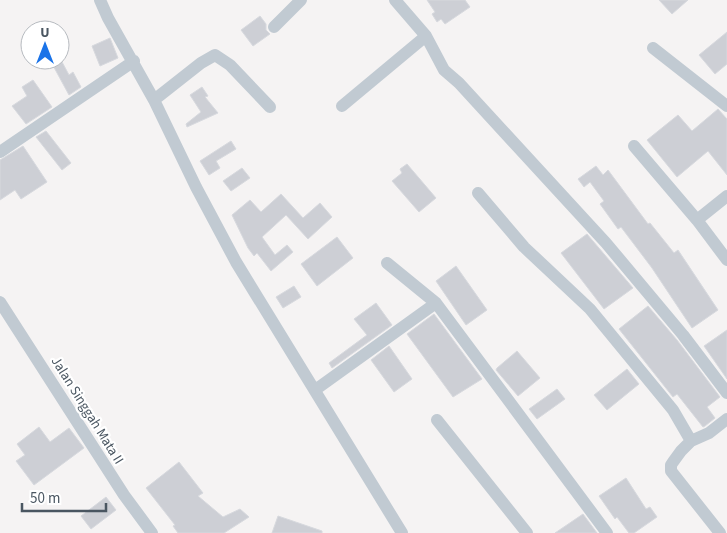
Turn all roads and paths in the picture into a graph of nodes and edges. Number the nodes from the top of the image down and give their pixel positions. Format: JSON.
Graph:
{"nodes":[{"id":1,"x":100,"y":0,"type":"edge"},
{"id":2,"x":301,"y":0,"type":"edge"},
{"id":3,"x":395,"y":0,"type":"edge"},
{"id":4,"x":274,"y":27,"type":"dead end"},
{"id":5,"x":426,"y":36,"type":"junction"},
{"id":6,"x":653,"y":48,"type":"dead end"},
{"id":7,"x":128,"y":65,"type":"junction"},
{"id":8,"x":154,"y":100,"type":"junction"},
{"id":9,"x":342,"y":106,"type":"dead end"},
{"id":10,"x":727,"y":106,"type":"edge"},
{"id":11,"x":270,"y":107,"type":"dead end"},
{"id":12,"x":634,"y":146,"type":"dead end"},
{"id":13,"x":0,"y":152,"type":"edge"},
{"id":14,"x":478,"y":193,"type":"dead end"},
{"id":15,"x":727,"y":196,"type":"edge"},
{"id":16,"x":697,"y":220,"type":"junction"},
{"id":17,"x":727,"y":260,"type":"edge"},
{"id":18,"x":387,"y":263,"type":"dead end"},
{"id":19,"x":0,"y":302,"type":"edge"},
{"id":20,"x":436,"y":302,"type":"junction"},
{"id":21,"x":315,"y":390,"type":"junction"},
{"id":22,"x":727,"y":393,"type":"edge"},
{"id":23,"x":727,"y":419,"type":"edge"},
{"id":24,"x":437,"y":420,"type":"dead end"},
{"id":25,"x":691,"y":441,"type":"junction"},
{"id":26,"x":152,"y":533,"type":"edge"},
{"id":27,"x":402,"y":533,"type":"edge"},
{"id":28,"x":526,"y":533,"type":"edge"},
{"id":29,"x":607,"y":533,"type":"edge"},
{"id":30,"x":720,"y":533,"type":"edge"}],
"edges":[{"from":1,"to":7,"type":"street"},
{"from":2,"to":4,"type":"street"},
{"from":3,"to":5,"type":"street"},
{"from":5,"to":9,"type":"street"},
{"from":5,"to":22,"type":"street"},
{"from":6,"to":10,"type":"street"},
{"from":7,"to":8,"type":"street"},
{"from":7,"to":13,"type":"street"},
{"from":8,"to":11,"type":"street"},
{"from":8,"to":21,"type":"street"},
{"from":12,"to":16,"type":"street"},
{"from":14,"to":25,"type":"street"},
{"from":15,"to":16,"type":"street"},
{"from":16,"to":17,"type":"street"},
{"from":18,"to":20,"type":"street"},
{"from":19,"to":26,"type":"street","name":"Jalan Singgah Mata II"},
{"from":20,"to":21,"type":"street"},
{"from":20,"to":29,"type":"street"},
{"from":21,"to":27,"type":"street"},
{"from":23,"to":25,"type":"street"},
{"from":24,"to":28,"type":"street"},
{"from":25,"to":30,"type":"street"}]}
